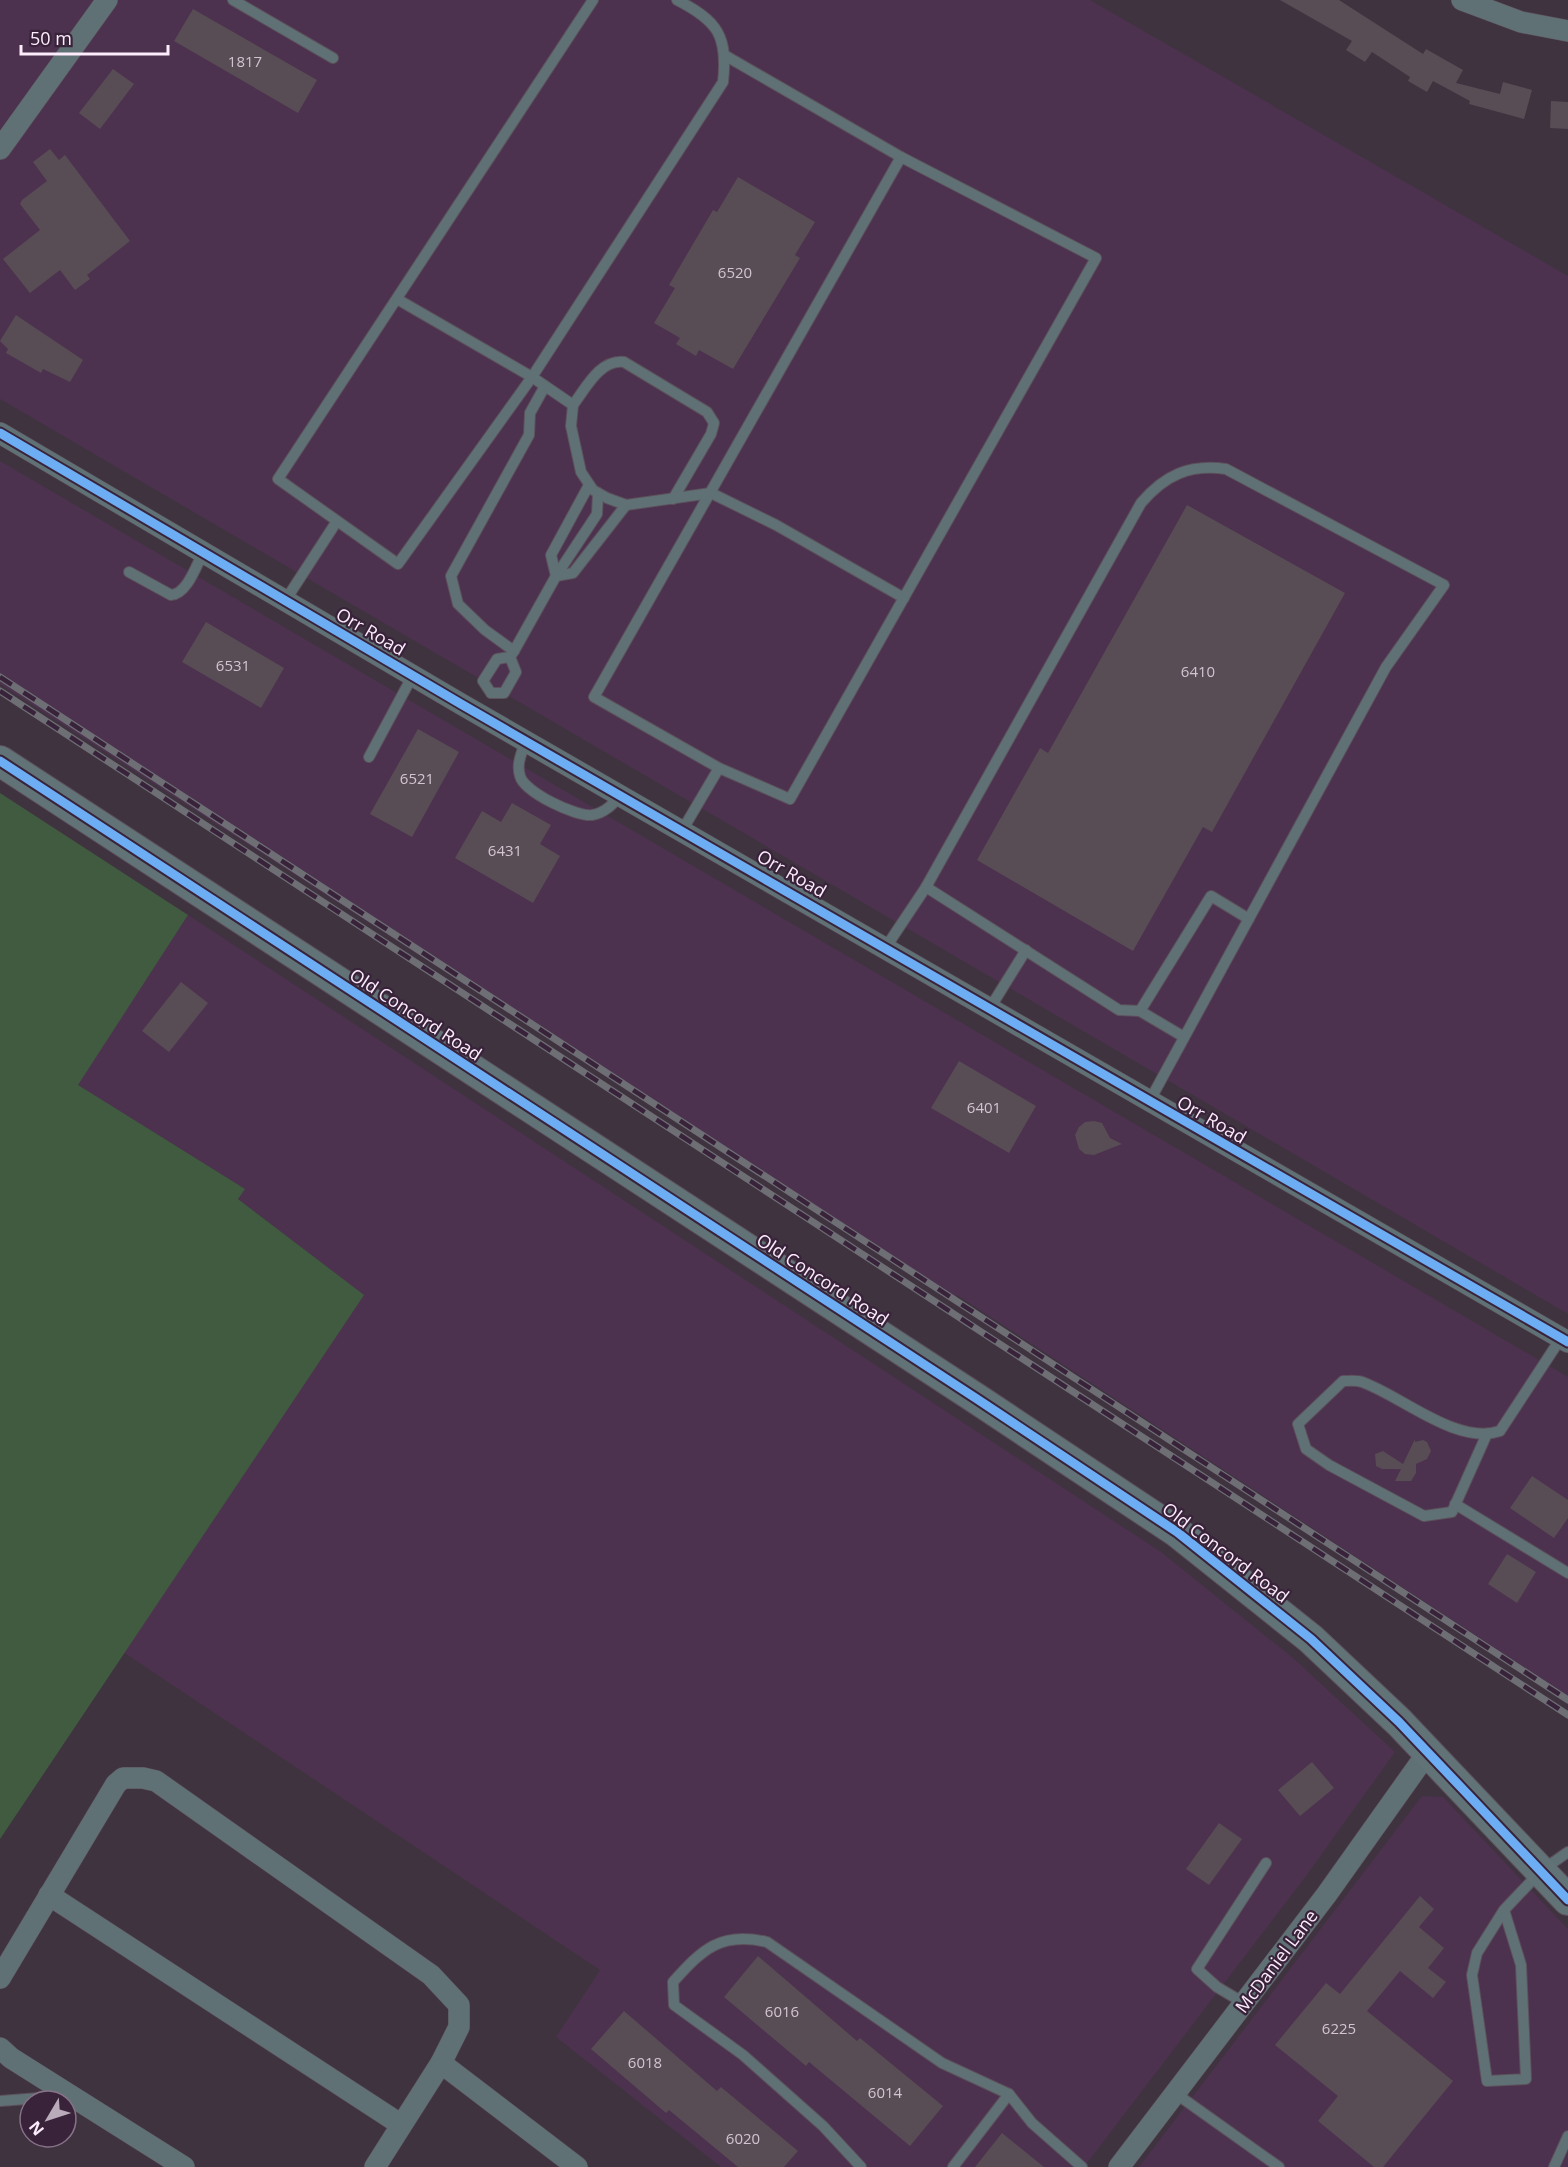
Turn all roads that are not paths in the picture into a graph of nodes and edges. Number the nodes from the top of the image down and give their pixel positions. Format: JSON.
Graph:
{"nodes":[{"id":1,"x":107,"y":0,"type":"edge"},
{"id":2,"x":233,"y":0,"type":"edge"},
{"id":3,"x":593,"y":0,"type":"edge"},
{"id":4,"x":677,"y":0,"type":"edge"},
{"id":5,"x":1462,"y":0,"type":"edge"},
{"id":6,"x":1568,"y":31,"type":"edge"},
{"id":7,"x":726,"y":56,"type":"junction"},
{"id":8,"x":333,"y":58,"type":"dead end"},
{"id":9,"x":0,"y":149,"type":"edge"},
{"id":10,"x":901,"y":157,"type":"junction"},
{"id":11,"x":397,"y":299,"type":"junction"},
{"id":12,"x":532,"y":378,"type":"junction"},
{"id":13,"x":545,"y":386,"type":"junction"},
{"id":14,"x":573,"y":405,"type":"junction"},
{"id":15,"x":0,"y":433,"type":"edge"},
{"id":16,"x":589,"y":484,"type":"junction"},
{"id":17,"x":711,"y":493,"type":"junction"},
{"id":18,"x":598,"y":494,"type":"junction"},
{"id":19,"x":673,"y":499,"type":"junction"},
{"id":20,"x":626,"y":505,"type":"junction"},
{"id":21,"x":337,"y":521,"type":"junction"},
{"id":22,"x":204,"y":553,"type":"junction"},
{"id":23,"x":129,"y":572,"type":"dead end"},
{"id":24,"x":556,"y":576,"type":"junction"},
{"id":25,"x":904,"y":598,"type":"junction"},
{"id":26,"x":285,"y":601,"type":"junction"},
{"id":27,"x":512,"y":654,"type":"junction"},
{"id":28,"x":413,"y":675,"type":"junction"},
{"id":29,"x":491,"y":693,"type":"junction"},
{"id":30,"x":479,"y":713,"type":"junction"},
{"id":31,"x":526,"y":740,"type":"junction"},
{"id":32,"x":369,"y":757,"type":"dead end"},
{"id":33,"x":0,"y":761,"type":"edge"},
{"id":34,"x":718,"y":768,"type":"junction"},
{"id":35,"x":622,"y":794,"type":"junction"},
{"id":36,"x":683,"y":829,"type":"junction"},
{"id":37,"x":926,"y":887,"type":"junction"},
{"id":38,"x":1249,"y":919,"type":"junction"},
{"id":39,"x":885,"y":947,"type":"junction"},
{"id":40,"x":1026,"y":950,"type":"junction"},
{"id":41,"x":990,"y":1008,"type":"junction"},
{"id":42,"x":1140,"y":1011,"type":"junction"},
{"id":43,"x":1184,"y":1037,"type":"junction"},
{"id":44,"x":1149,"y":1102,"type":"junction"},
{"id":45,"x":1564,"y":1340,"type":"edge"},
{"id":46,"x":1486,"y":1436,"type":"junction"},
{"id":47,"x":1455,"y":1504,"type":"junction"},
{"id":48,"x":1568,"y":1573,"type":"edge"},
{"id":49,"x":1428,"y":1752,"type":"junction"},
{"id":50,"x":1568,"y":1852,"type":"edge"},
{"id":51,"x":1266,"y":1863,"type":"dead end"},
{"id":52,"x":1541,"y":1871,"type":"junction"},
{"id":53,"x":49,"y":1895,"type":"junction"},
{"id":54,"x":1568,"y":1900,"type":"edge"},
{"id":55,"x":1504,"y":1910,"type":"junction"},
{"id":56,"x":0,"y":1978,"type":"edge"},
{"id":57,"x":1244,"y":2003,"type":"junction"},
{"id":58,"x":0,"y":2048,"type":"edge"},
{"id":59,"x":441,"y":2063,"type":"junction"},
{"id":60,"x":60,"y":2089,"type":"edge"},
{"id":61,"x":1175,"y":2093,"type":"junction"},
{"id":62,"x":1009,"y":2094,"type":"junction"},
{"id":63,"x":18,"y":2100,"type":"edge"},
{"id":64,"x":0,"y":2101,"type":"edge"},
{"id":65,"x":78,"y":2101,"type":"edge"},
{"id":66,"x":400,"y":2124,"type":"junction"},
{"id":67,"x":1568,"y":2136,"type":"edge"},
{"id":68,"x":184,"y":2167,"type":"edge"},
{"id":69,"x":375,"y":2167,"type":"edge"},
{"id":70,"x":577,"y":2167,"type":"edge"},
{"id":71,"x":861,"y":2167,"type":"edge"},
{"id":72,"x":953,"y":2167,"type":"edge"},
{"id":73,"x":1082,"y":2167,"type":"edge"},
{"id":74,"x":1119,"y":2167,"type":"edge"},
{"id":75,"x":1279,"y":2167,"type":"edge"},
{"id":76,"x":1554,"y":2167,"type":"edge"}],
"edges":[{"from":1,"to":9,"type":"street"},
{"from":2,"to":8,"type":"lane"},
{"from":3,"to":11,"type":"lane"},
{"from":4,"to":7,"type":"lane"},
{"from":5,"to":6,"type":"street"},
{"from":7,"to":10,"type":"lane"},
{"from":7,"to":12,"type":"lane"},
{"from":10,"to":17,"type":"lane"},
{"from":10,"to":25,"type":"lane"},
{"from":11,"to":12,"type":"lane"},
{"from":11,"to":21,"type":"lane"},
{"from":12,"to":13,"type":"lane"},
{"from":12,"to":21,"type":"lane"},
{"from":13,"to":14,"type":"lane"},
{"from":13,"to":27,"type":"lane"},
{"from":14,"to":16,"type":"lane"},
{"from":14,"to":19,"type":"lane"},
{"from":15,"to":22,"type":"street","name":"Orr Road"},
{"from":16,"to":18,"type":"lane"},
{"from":16,"to":24,"type":"lane"},
{"from":17,"to":19,"type":"lane"},
{"from":17,"to":25,"type":"lane"},
{"from":17,"to":34,"type":"lane"},
{"from":18,"to":20,"type":"lane"},
{"from":18,"to":24,"type":"lane"},
{"from":19,"to":20,"type":"lane"},
{"from":20,"to":24,"type":"lane"},
{"from":21,"to":26,"type":"lane"},
{"from":22,"to":23,"type":"lane"},
{"from":22,"to":26,"type":"street","name":"Orr Road"},
{"from":24,"to":27,"type":"lane"},
{"from":25,"to":34,"type":"lane"},
{"from":26,"to":28,"type":"street","name":"Orr Road"},
{"from":27,"to":29,"type":"lane"},
{"from":27,"to":29,"type":"lane"},
{"from":28,"to":30,"type":"street","name":"Orr Road"},
{"from":28,"to":32,"type":"lane"},
{"from":29,"to":30,"type":"lane"},
{"from":30,"to":31,"type":"street","name":"Orr Road"},
{"from":31,"to":35,"type":"street","name":"Orr Road"},
{"from":31,"to":35,"type":"lane"},
{"from":33,"to":49,"type":"street","name":"Old Concord Road"},
{"from":34,"to":36,"type":"lane"},
{"from":35,"to":36,"type":"street","name":"Orr Road"},
{"from":36,"to":39,"type":"street","name":"Orr Road"},
{"from":37,"to":38,"type":"lane"},
{"from":37,"to":39,"type":"lane"},
{"from":37,"to":40,"type":"lane"},
{"from":38,"to":42,"type":"lane"},
{"from":38,"to":43,"type":"lane"},
{"from":39,"to":41,"type":"street","name":"Orr Road"},
{"from":40,"to":41,"type":"lane"},
{"from":40,"to":42,"type":"lane"},
{"from":41,"to":44,"type":"street","name":"Orr Road"},
{"from":42,"to":43,"type":"lane"},
{"from":43,"to":44,"type":"lane"},
{"from":44,"to":45,"type":"street","name":"Orr Road"},
{"from":45,"to":46,"type":"lane"},
{"from":46,"to":47,"type":"lane"},
{"from":46,"to":47,"type":"lane"},
{"from":47,"to":48,"type":"lane"},
{"from":49,"to":52,"type":"street","name":"Old Concord Road"},
{"from":49,"to":57,"type":"street","name":"McDaniel Lane"},
{"from":50,"to":52,"type":"lane"},
{"from":51,"to":57,"type":"lane"},
{"from":52,"to":54,"type":"street","name":"Old Concord Road"},
{"from":52,"to":55,"type":"lane"},
{"from":53,"to":56,"type":"street"},
{"from":53,"to":59,"type":"street"},
{"from":53,"to":66,"type":"street"},
{"from":55,"to":55,"type":"lane"},
{"from":57,"to":61,"type":"street","name":"McDaniel Lane"},
{"from":58,"to":60,"type":"street"},
{"from":59,"to":66,"type":"street"},
{"from":59,"to":70,"type":"street"},
{"from":61,"to":74,"type":"street","name":"McDaniel Lane"},
{"from":61,"to":75,"type":"lane"},
{"from":62,"to":71,"type":"lane"},
{"from":62,"to":72,"type":"lane"},
{"from":62,"to":73,"type":"lane"},
{"from":63,"to":64,"type":"lane"},
{"from":65,"to":68,"type":"street"},
{"from":66,"to":69,"type":"street"},
{"from":67,"to":76,"type":"lane"}]}
